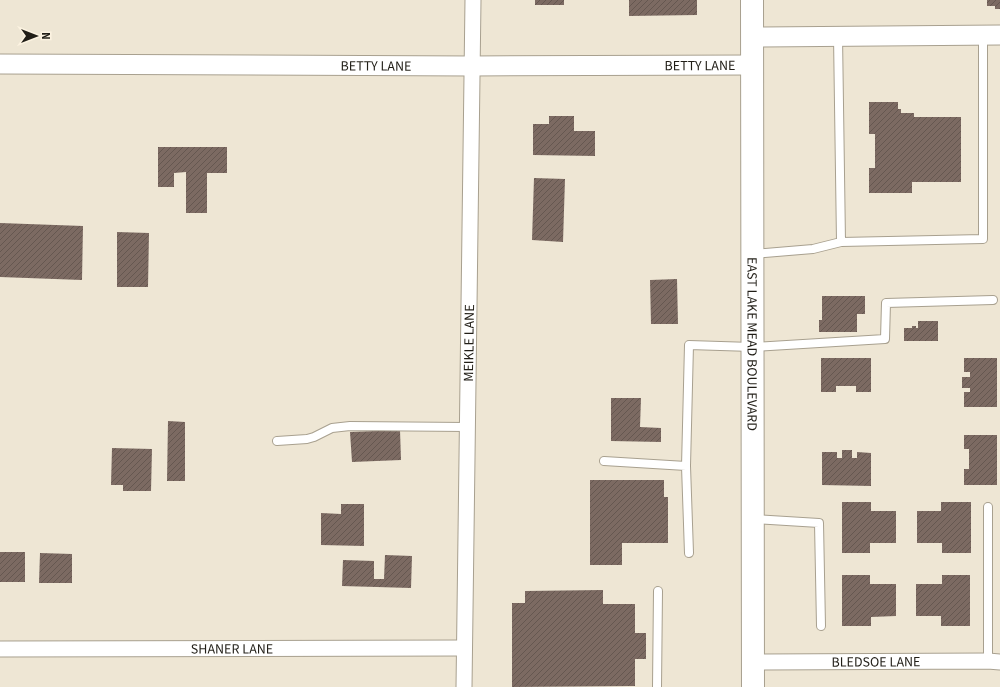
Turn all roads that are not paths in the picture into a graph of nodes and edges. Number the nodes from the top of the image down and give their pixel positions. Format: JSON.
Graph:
{"nodes":[{"id":1,"x":473,"y":0,"type":"edge"},
{"id":2,"x":752,"y":0,"type":"edge"},
{"id":3,"x":991,"y":35,"type":"edge"},
{"id":4,"x":752,"y":36,"type":"junction"},
{"id":5,"x":838,"y":36,"type":"junction"},
{"id":6,"x":0,"y":64,"type":"edge"},
{"id":7,"x":752,"y":65,"type":"junction"},
{"id":8,"x":472,"y":66,"type":"junction"},
{"id":9,"x":841,"y":242,"type":"junction"},
{"id":10,"x":752,"y":254,"type":"junction"},
{"id":11,"x":993,"y":300,"type":"dead end"},
{"id":12,"x":752,"y":347,"type":"junction"},
{"id":13,"x":468,"y":427,"type":"junction"},
{"id":14,"x":277,"y":441,"type":"dead end"},
{"id":15,"x":604,"y":461,"type":"dead end"},
{"id":16,"x":686,"y":466,"type":"junction"},
{"id":17,"x":988,"y":507,"type":"dead end"},
{"id":18,"x":752,"y":519,"type":"junction"},
{"id":19,"x":689,"y":553,"type":"dead end"},
{"id":20,"x":658,"y":591,"type":"dead end"},
{"id":21,"x":821,"y":626,"type":"dead end"},
{"id":22,"x":464,"y":648,"type":"junction"},
{"id":23,"x":0,"y":649,"type":"edge"},
{"id":24,"x":752,"y":662,"type":"junction"},
{"id":25,"x":994,"y":662,"type":"edge"},
{"id":26,"x":464,"y":687,"type":"edge"},
{"id":27,"x":657,"y":687,"type":"edge"},
{"id":28,"x":752,"y":687,"type":"edge"}],
"edges":[{"from":1,"to":8,"type":"street","name":"MEIKLE LANE"},
{"from":2,"to":4,"type":"main road","name":"EAST LAKE MEAD BOULEVARD"},
{"from":3,"to":5,"type":"street"},
{"from":3,"to":9,"type":"lane"},
{"from":4,"to":5,"type":"street"},
{"from":4,"to":7,"type":"main road","name":"EAST LAKE MEAD BOULEVARD"},
{"from":5,"to":9,"type":"lane"},
{"from":6,"to":8,"type":"street","name":"BETTY LANE"},
{"from":7,"to":8,"type":"street","name":"BETTY LANE"},
{"from":7,"to":10,"type":"main road","name":"EAST LAKE MEAD BOULEVARD"},
{"from":8,"to":13,"type":"street","name":"MEIKLE LANE"},
{"from":9,"to":10,"type":"lane"},
{"from":10,"to":12,"type":"main road","name":"EAST LAKE MEAD BOULEVARD"},
{"from":11,"to":12,"type":"lane"},
{"from":12,"to":16,"type":"lane"},
{"from":12,"to":18,"type":"main road","name":"EAST LAKE MEAD BOULEVARD"},
{"from":13,"to":14,"type":"lane"},
{"from":13,"to":22,"type":"street","name":"MEIKLE LANE"},
{"from":15,"to":16,"type":"lane"},
{"from":16,"to":19,"type":"lane"},
{"from":17,"to":25,"type":"lane"},
{"from":18,"to":21,"type":"lane"},
{"from":18,"to":24,"type":"main road","name":"EAST LAKE MEAD BOULEVARD"},
{"from":20,"to":27,"type":"lane"},
{"from":22,"to":23,"type":"street","name":"SHANER LANE"},
{"from":22,"to":26,"type":"street","name":"MEIKLE LANE"},
{"from":24,"to":25,"type":"street","name":"BLEDSOE LANE"},
{"from":24,"to":28,"type":"main road","name":"EAST LAKE MEAD BOULEVARD"}]}
